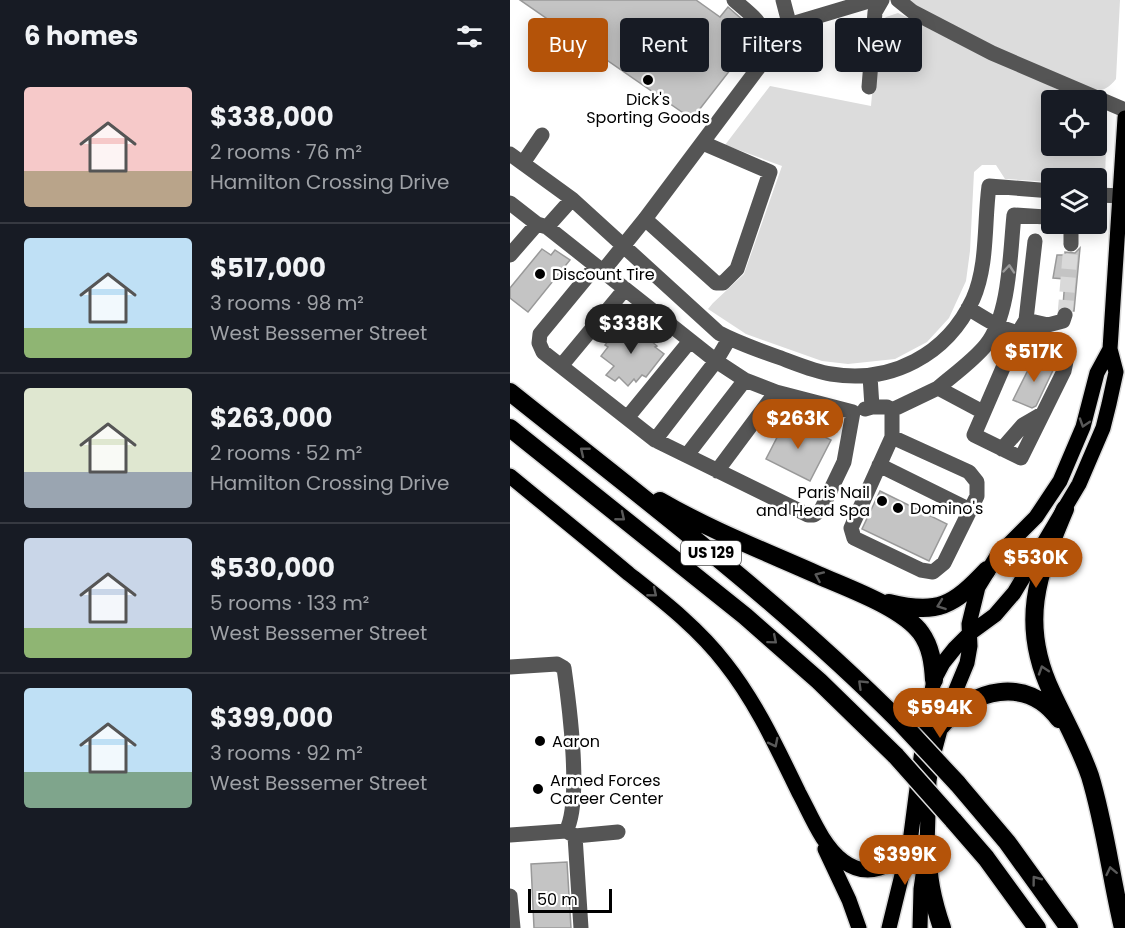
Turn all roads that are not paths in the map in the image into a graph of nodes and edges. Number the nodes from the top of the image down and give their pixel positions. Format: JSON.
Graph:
{"nodes":[{"id":1,"x":734,"y":0,"type":"edge"},
{"id":2,"x":783,"y":0,"type":"edge"},
{"id":3,"x":872,"y":0,"type":"edge"},
{"id":4,"x":882,"y":0,"type":"edge"},
{"id":5,"x":897,"y":0,"type":"edge"},
{"id":6,"x":754,"y":18,"type":"edge"},
{"id":7,"x":788,"y":18,"type":"edge"},
{"id":8,"x":807,"y":18,"type":"edge"},
{"id":9,"x":755,"y":72,"type":"edge"},
{"id":10,"x":869,"y":87,"type":"dead end"},
{"id":11,"x":1125,"y":110,"type":"edge"},
{"id":12,"x":1125,"y":118,"type":"edge"},
{"id":13,"x":542,"y":135,"type":"dead end"},
{"id":14,"x":703,"y":143,"type":"junction"},
{"id":15,"x":510,"y":154,"type":"edge"},
{"id":16,"x":523,"y":163,"type":"junction"},
{"id":17,"x":1041,"y":190,"type":"edge"},
{"id":18,"x":1107,"y":195,"type":"edge"},
{"id":19,"x":1123,"y":196,"type":"edge"},
{"id":20,"x":572,"y":199,"type":"junction"},
{"id":21,"x":510,"y":203,"type":"edge"},
{"id":22,"x":1041,"y":217,"type":"edge"},
{"id":23,"x":645,"y":219,"type":"junction"},
{"id":24,"x":542,"y":225,"type":"junction"},
{"id":25,"x":1071,"y":234,"type":"edge"},
{"id":26,"x":1035,"y":241,"type":"dead end"},
{"id":27,"x":1071,"y":244,"type":"tunnel mouth"},
{"id":28,"x":623,"y":245,"type":"junction"},
{"id":29,"x":510,"y":255,"type":"edge"},
{"id":30,"x":600,"y":268,"type":"junction"},
{"id":31,"x":625,"y":289,"type":"junction"},
{"id":32,"x":968,"y":308,"type":"junction"},
{"id":33,"x":1065,"y":315,"type":"dead end"},
{"id":34,"x":996,"y":325,"type":"junction"},
{"id":35,"x":1022,"y":326,"type":"junction"},
{"id":36,"x":729,"y":339,"type":"junction"},
{"id":37,"x":690,"y":341,"type":"junction"},
{"id":38,"x":1110,"y":349,"type":"junction"},
{"id":39,"x":716,"y":362,"type":"junction"},
{"id":40,"x":561,"y":366,"type":"junction"},
{"id":41,"x":870,"y":376,"type":"junction"},
{"id":42,"x":745,"y":380,"type":"junction"},
{"id":43,"x":938,"y":388,"type":"junction"},
{"id":44,"x":510,"y":392,"type":"edge"},
{"id":45,"x":776,"y":392,"type":"junction"},
{"id":46,"x":872,"y":408,"type":"junction"},
{"id":47,"x":892,"y":410,"type":"junction"},
{"id":48,"x":853,"y":412,"type":"junction"},
{"id":49,"x":983,"y":412,"type":"junction"},
{"id":50,"x":627,"y":418,"type":"junction"},
{"id":51,"x":510,"y":428,"type":"edge"},
{"id":52,"x":892,"y":437,"type":"junction"},
{"id":53,"x":655,"y":440,"type":"junction"},
{"id":54,"x":687,"y":456,"type":"junction"},
{"id":55,"x":879,"y":465,"type":"junction"},
{"id":56,"x":717,"y":471,"type":"junction"},
{"id":57,"x":510,"y":476,"type":"edge"},
{"id":58,"x":616,"y":477,"type":"junction"},
{"id":59,"x":1065,"y":509,"type":"junction"},
{"id":60,"x":970,"y":510,"type":"junction"},
{"id":61,"x":987,"y":570,"type":"junction"},
{"id":62,"x":873,"y":599,"type":"junction"},
{"id":63,"x":969,"y":634,"type":"junction"},
{"id":64,"x":510,"y":667,"type":"edge"},
{"id":65,"x":934,"y":680,"type":"junction"},
{"id":66,"x":941,"y":726,"type":"junction"},
{"id":67,"x":1076,"y":742,"type":"junction"},
{"id":68,"x":819,"y":829,"type":"junction"},
{"id":69,"x":618,"y":832,"type":"dead end"},
{"id":70,"x":570,"y":834,"type":"junction"},
{"id":71,"x":510,"y":835,"type":"edge"},
{"id":72,"x":919,"y":844,"type":"junction"},
{"id":73,"x":510,"y":896,"type":"edge"},
{"id":74,"x":513,"y":928,"type":"edge"},
{"id":75,"x":580,"y":928,"type":"edge"},
{"id":76,"x":859,"y":928,"type":"edge"},
{"id":77,"x":889,"y":928,"type":"edge"},
{"id":78,"x":920,"y":928,"type":"edge"},
{"id":79,"x":942,"y":928,"type":"edge"},
{"id":80,"x":1037,"y":928,"type":"edge"},
{"id":81,"x":1069,"y":928,"type":"edge"},
{"id":82,"x":1123,"y":928,"type":"edge"}],
"edges":[{"from":1,"to":6,"type":"street"},
{"from":2,"to":7,"type":"street"},
{"from":3,"to":8,"type":"street"},
{"from":4,"to":10,"type":"street"},
{"from":5,"to":11,"type":"street"},
{"from":9,"to":14,"type":"street"},
{"from":12,"to":19,"type":"main road"},
{"from":13,"to":16,"type":"street"},
{"from":14,"to":23,"type":"street"},
{"from":14,"to":23,"type":"street"},
{"from":15,"to":16,"type":"street"},
{"from":16,"to":20,"type":"street"},
{"from":17,"to":32,"type":"street"},
{"from":18,"to":19,"type":"street"},
{"from":19,"to":38,"type":"main road"},
{"from":20,"to":24,"type":"street"},
{"from":20,"to":28,"type":"street"},
{"from":21,"to":24,"type":"street"},
{"from":34,"to":22,"type":"street","one_way":true},
{"from":23,"to":28,"type":"street"},
{"from":24,"to":29,"type":"street"},
{"from":24,"to":30,"type":"street"},
{"from":25,"to":27,"type":"street"},
{"from":26,"to":35,"type":"street"},
{"from":28,"to":30,"type":"street"},
{"from":28,"to":36,"type":"street"},
{"from":30,"to":31,"type":"street"},
{"from":30,"to":40,"type":"street"},
{"from":31,"to":37,"type":"street"},
{"from":31,"to":40,"type":"street"},
{"from":32,"to":34,"type":"street"},
{"from":32,"to":41,"type":"street"},
{"from":33,"to":35,"type":"street"},
{"from":34,"to":35,"type":"street"},
{"from":34,"to":43,"type":"street"},
{"from":35,"to":49,"type":"street"},
{"from":35,"to":49,"type":"street"},
{"from":36,"to":39,"type":"street"},
{"from":36,"to":41,"type":"street"},
{"from":37,"to":39,"type":"street"},
{"from":37,"to":50,"type":"street"},
{"from":38,"to":59,"type":"main road"},
{"from":38,"to":61,"type":"main road","one_way":true},
{"from":39,"to":42,"type":"street"},
{"from":39,"to":53,"type":"street"},
{"from":40,"to":50,"type":"street"},
{"from":41,"to":46,"type":"street"},
{"from":42,"to":45,"type":"street"},
{"from":42,"to":54,"type":"street"},
{"from":43,"to":47,"type":"street"},
{"from":43,"to":49,"type":"street"},
{"from":58,"to":44,"type":"highway","number":"US 129","one_way":true},
{"from":45,"to":48,"type":"street"},
{"from":45,"to":56,"type":"street"},
{"from":46,"to":47,"type":"street"},
{"from":46,"to":48,"type":"street"},
{"from":47,"to":52,"type":"street"},
{"from":48,"to":56,"type":"street"},
{"from":50,"to":53,"type":"street"},
{"from":51,"to":80,"type":"highway","number":"US 129","one_way":true,"bridge":true},
{"from":52,"to":55,"type":"street"},
{"from":52,"to":60,"type":"street"},
{"from":53,"to":54,"type":"street"},
{"from":54,"to":56,"type":"street"},
{"from":55,"to":60,"type":"street"},
{"from":55,"to":60,"type":"street"},
{"from":57,"to":68,"type":"main road","one_way":true},
{"from":62,"to":58,"type":"highway","one_way":true},
{"from":81,"to":58,"type":"highway","number":"US 129","one_way":true,"bridge":true},
{"from":59,"to":63,"type":"main road"},
{"from":67,"to":59,"type":"highway","one_way":true},
{"from":61,"to":62,"type":"highway","one_way":true},
{"from":61,"to":63,"type":"main road"},
{"from":62,"to":65,"type":"highway"},
{"from":63,"to":65,"type":"main road"},
{"from":63,"to":66,"type":"main road"},
{"from":64,"to":70,"type":"street"},
{"from":65,"to":72,"type":"main road"},
{"from":66,"to":67,"type":"highway"},
{"from":66,"to":72,"type":"main road"},
{"from":82,"to":67,"type":"highway","one_way":true},
{"from":68,"to":72,"type":"main road"},
{"from":68,"to":76,"type":"main road"},
{"from":69,"to":70,"type":"street"},
{"from":70,"to":71,"type":"street"},
{"from":70,"to":75,"type":"street"},
{"from":72,"to":77,"type":"main road"},
{"from":72,"to":78,"type":"main road"},
{"from":72,"to":79,"type":"highway"},
{"from":73,"to":74,"type":"street"}]}
